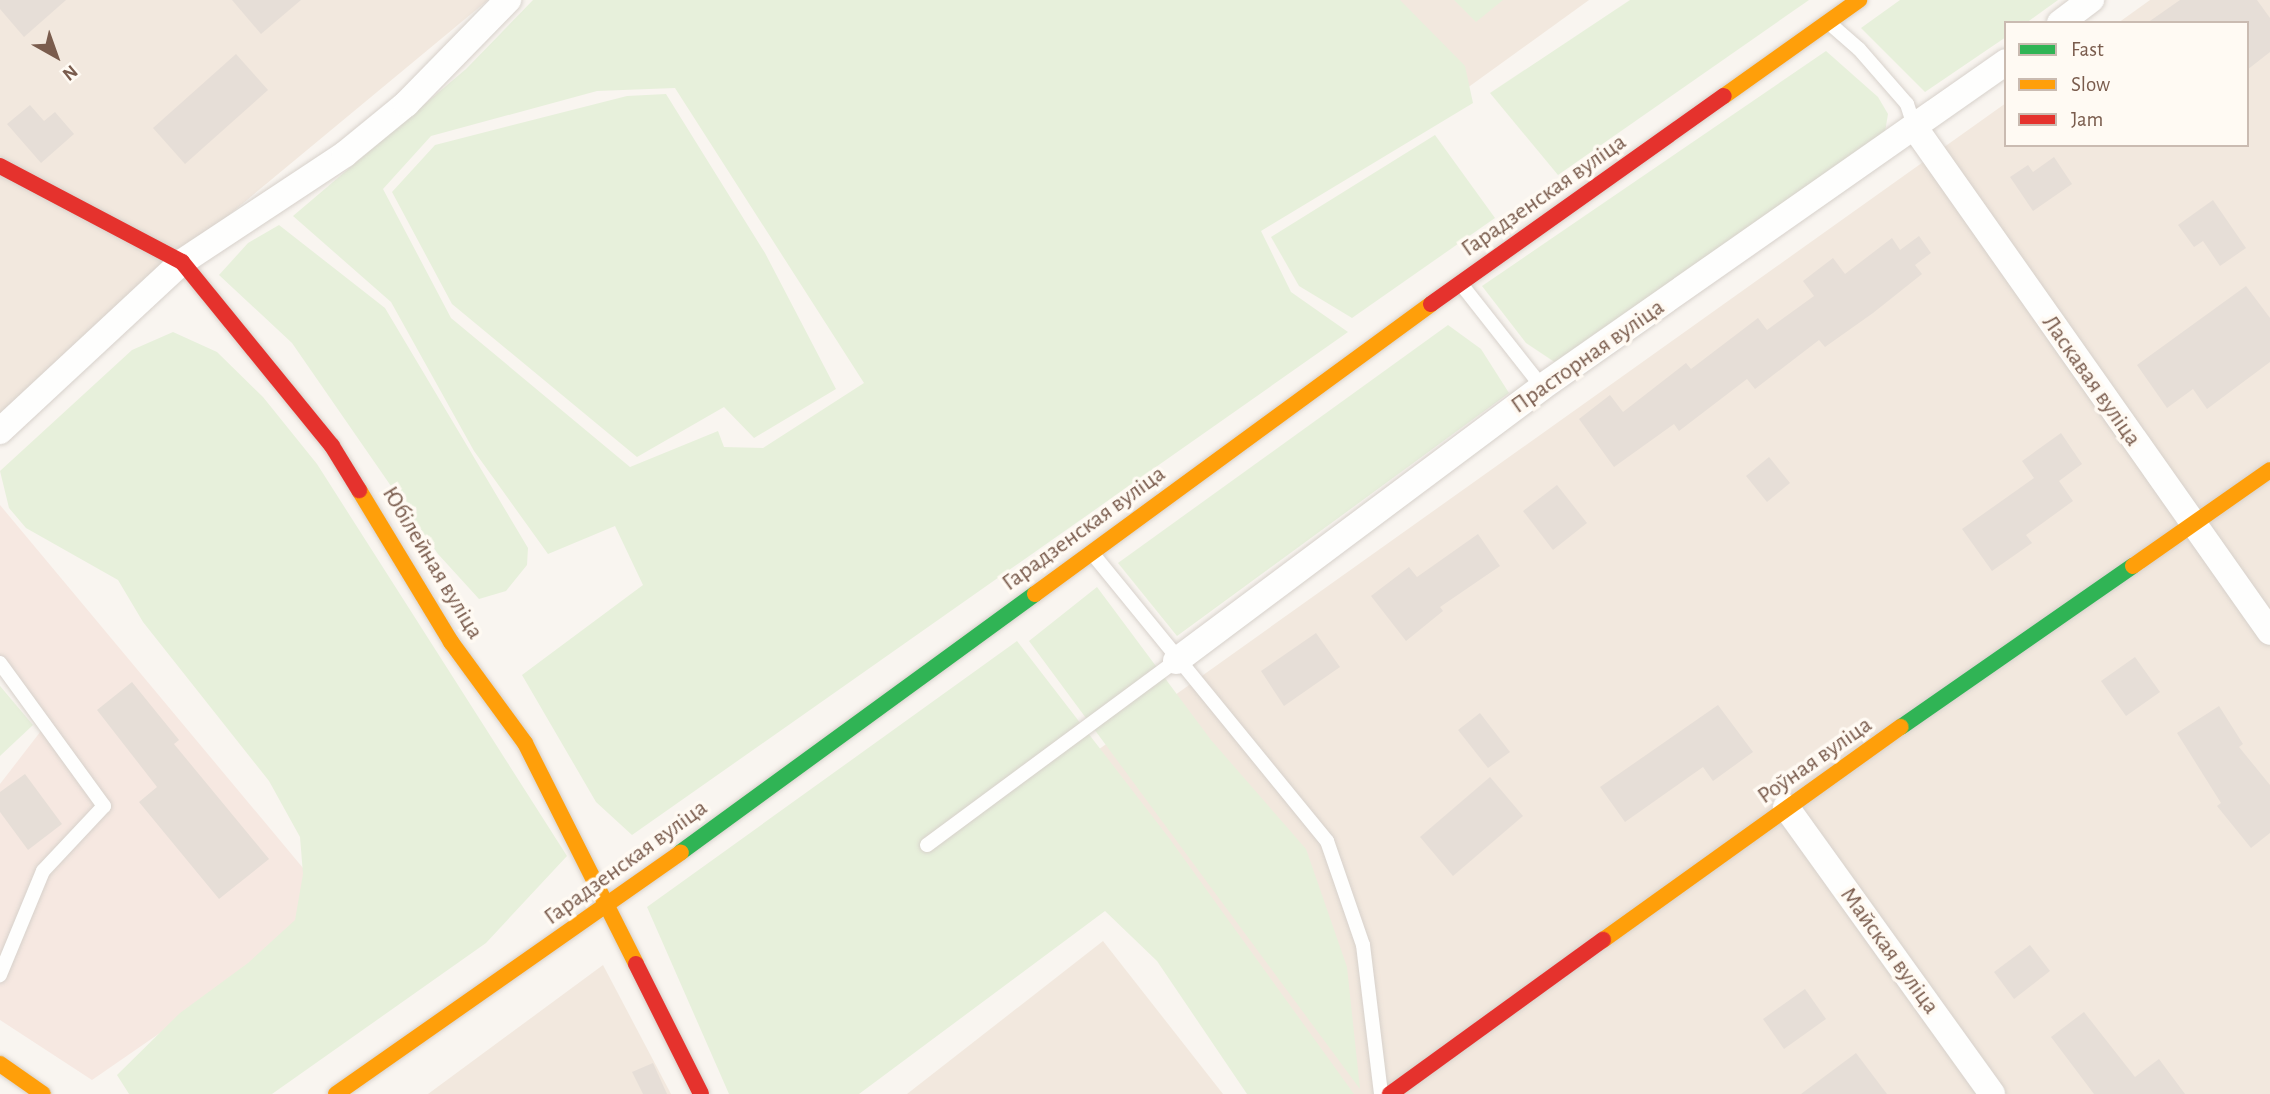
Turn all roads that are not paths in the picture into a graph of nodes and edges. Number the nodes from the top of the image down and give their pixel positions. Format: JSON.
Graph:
{"nodes":[{"id":1,"x":508,"y":0,"type":"edge"},
{"id":2,"x":1859,"y":0,"type":"edge"},
{"id":3,"x":2091,"y":0,"type":"edge"},
{"id":4,"x":2063,"y":21,"type":"edge"},
{"id":5,"x":1828,"y":22,"type":"junction"},
{"id":6,"x":2004,"y":63,"type":"edge"},
{"id":7,"x":1915,"y":128,"type":"junction"},
{"id":8,"x":0,"y":166,"type":"edge"},
{"id":9,"x":182,"y":262,"type":"junction"},
{"id":10,"x":1460,"y":283,"type":"junction"},
{"id":11,"x":1542,"y":387,"type":"junction"},
{"id":12,"x":0,"y":431,"type":"edge"},
{"id":13,"x":2270,"y":470,"type":"edge"},
{"id":14,"x":2192,"y":527,"type":"junction"},
{"id":15,"x":1091,"y":552,"type":"junction"},
{"id":16,"x":2270,"y":632,"type":"edge"},
{"id":17,"x":1176,"y":661,"type":"junction"},
{"id":18,"x":0,"y":663,"type":"edge"},
{"id":19,"x":1786,"y":807,"type":"junction"},
{"id":20,"x":927,"y":845,"type":"dead end"},
{"id":21,"x":609,"y":905,"type":"junction"},
{"id":22,"x":0,"y":975,"type":"edge"},
{"id":23,"x":0,"y":1064,"type":"edge"},
{"id":24,"x":43,"y":1094,"type":"edge"},
{"id":25,"x":335,"y":1094,"type":"edge"},
{"id":26,"x":701,"y":1094,"type":"edge"},
{"id":27,"x":1381,"y":1094,"type":"edge"},
{"id":28,"x":1390,"y":1094,"type":"edge"},
{"id":29,"x":1992,"y":1094,"type":"edge"}],
"edges":[{"from":1,"to":9,"type":"street"},
{"from":2,"to":5,"type":"street","name":"Гарадзенская вуліца"},
{"from":3,"to":4,"type":"street"},
{"from":5,"to":7,"type":"lane"},
{"from":5,"to":10,"type":"street","name":"Гарадзенская вуліца"},
{"from":6,"to":7,"type":"street","name":"Прасторная вуліца"},
{"from":7,"to":11,"type":"street","name":"Прасторная вуліца"},
{"from":7,"to":14,"type":"street","name":"Ласкавая вуліца"},
{"from":8,"to":9,"type":"street","name":"Юбілейная вуліца"},
{"from":9,"to":12,"type":"street"},
{"from":9,"to":21,"type":"street","name":"Юбілейная вуліца"},
{"from":10,"to":11,"type":"lane"},
{"from":10,"to":15,"type":"street","name":"Гарадзенская вуліца"},
{"from":11,"to":17,"type":"street","name":"Прасторная вуліца"},
{"from":13,"to":14,"type":"street","name":"Роўная вуліца"},
{"from":14,"to":16,"type":"street","name":"Ласкавая вуліца"},
{"from":14,"to":19,"type":"street","name":"Роўная вуліца"},
{"from":15,"to":17,"type":"lane"},
{"from":15,"to":21,"type":"street","name":"Гарадзенская вуліца"},
{"from":17,"to":20,"type":"lane"},
{"from":17,"to":27,"type":"lane"},
{"from":18,"to":22,"type":"lane"},
{"from":19,"to":28,"type":"street","name":"Роўная вуліца"},
{"from":19,"to":29,"type":"street","name":"Майская вуліца"},
{"from":21,"to":25,"type":"street","name":"Гарадзенская вуліца"},
{"from":21,"to":26,"type":"street","name":"Юбілейная вуліца"},
{"from":23,"to":24,"type":"street"}]}
